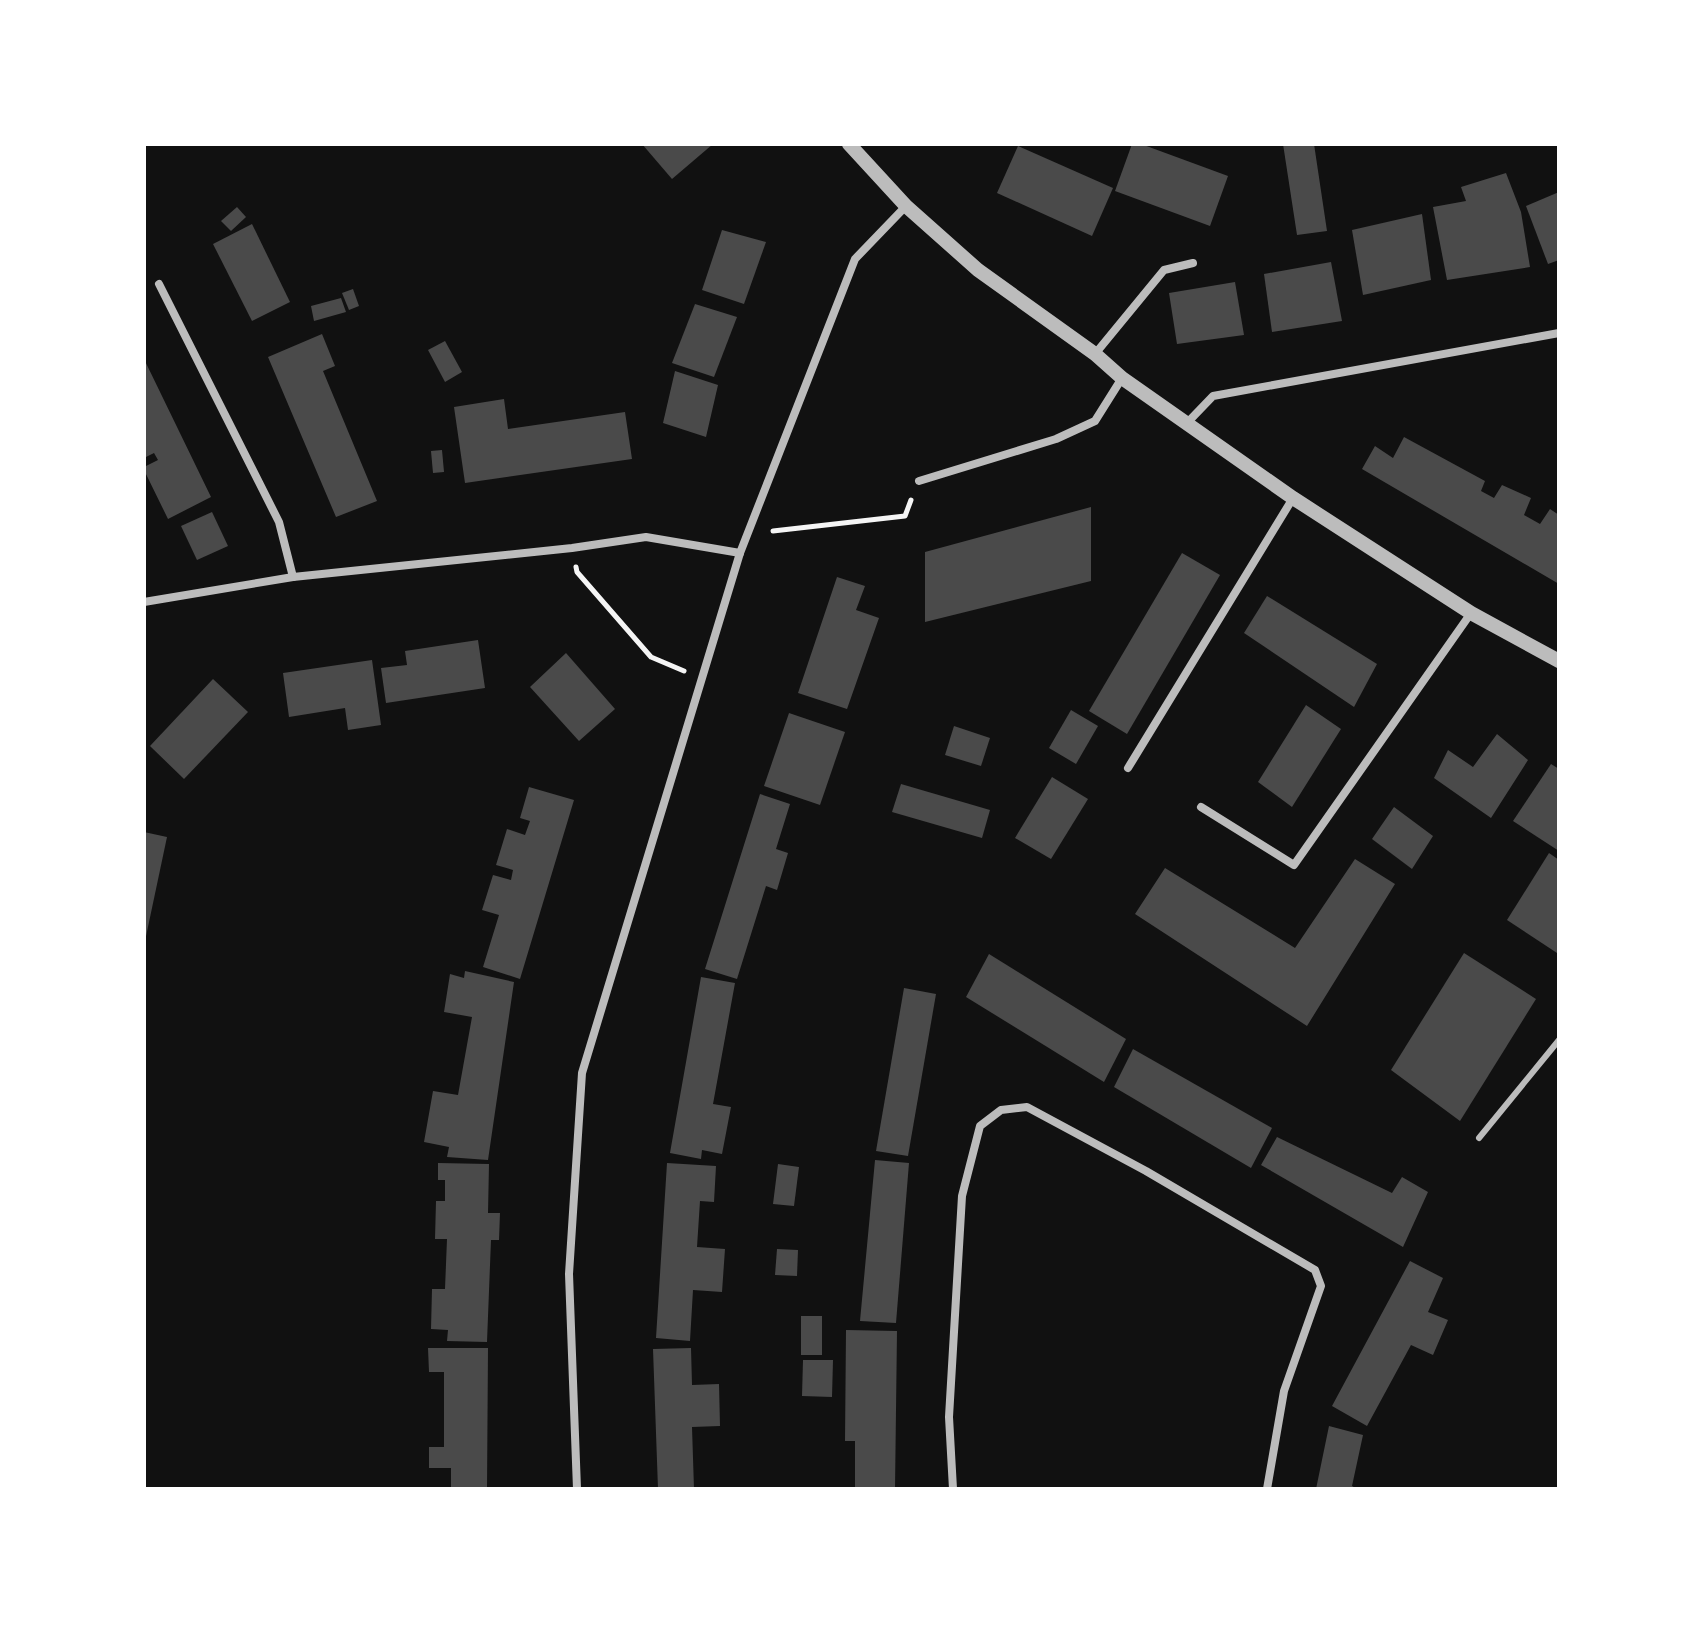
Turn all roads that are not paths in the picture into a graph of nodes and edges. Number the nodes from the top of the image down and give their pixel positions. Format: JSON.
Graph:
{"nodes":[{"id":1,"x":849,"y":144,"type":"edge"},
{"id":2,"x":906,"y":206,"type":"junction"},
{"id":3,"x":1193,"y":263,"type":"dead end"},
{"id":4,"x":159,"y":284,"type":"dead end"},
{"id":5,"x":1559,"y":333,"type":"edge"},
{"id":6,"x":1095,"y":354,"type":"junction"},
{"id":7,"x":1122,"y":378,"type":"junction"},
{"id":8,"x":1187,"y":423,"type":"junction"},
{"id":9,"x":919,"y":481,"type":"road end"},
{"id":10,"x":1293,"y":498,"type":"junction"},
{"id":11,"x":740,"y":553,"type":"junction"},
{"id":12,"x":293,"y":577,"type":"junction"},
{"id":13,"x":144,"y":602,"type":"edge"},
{"id":14,"x":1471,"y":613,"type":"junction"},
{"id":15,"x":1559,"y":661,"type":"edge"},
{"id":16,"x":1128,"y":768,"type":"dead end"},
{"id":17,"x":1201,"y":807,"type":"dead end"},
{"id":18,"x":1559,"y":1040,"type":"edge"},
{"id":19,"x":1479,"y":1138,"type":"dead end"},
{"id":20,"x":577,"y":1489,"type":"edge"},
{"id":21,"x":953,"y":1489,"type":"edge"},
{"id":22,"x":1267,"y":1489,"type":"edge"}],
"edges":[{"from":1,"to":2,"type":"street"},
{"from":2,"to":6,"type":"street"},
{"from":2,"to":11,"type":"street"},
{"from":3,"to":6,"type":"street"},
{"from":4,"to":12,"type":"street"},
{"from":5,"to":8,"type":"street"},
{"from":6,"to":7,"type":"street"},
{"from":7,"to":8,"type":"street"},
{"from":7,"to":9,"type":"street"},
{"from":8,"to":10,"type":"street"},
{"from":10,"to":14,"type":"street"},
{"from":10,"to":16,"type":"street"},
{"from":11,"to":12,"type":"street"},
{"from":11,"to":20,"type":"street"},
{"from":12,"to":13,"type":"street"},
{"from":14,"to":15,"type":"street"},
{"from":14,"to":17,"type":"street"},
{"from":18,"to":19,"type":"lane"},
{"from":21,"to":22,"type":"street"}]}
